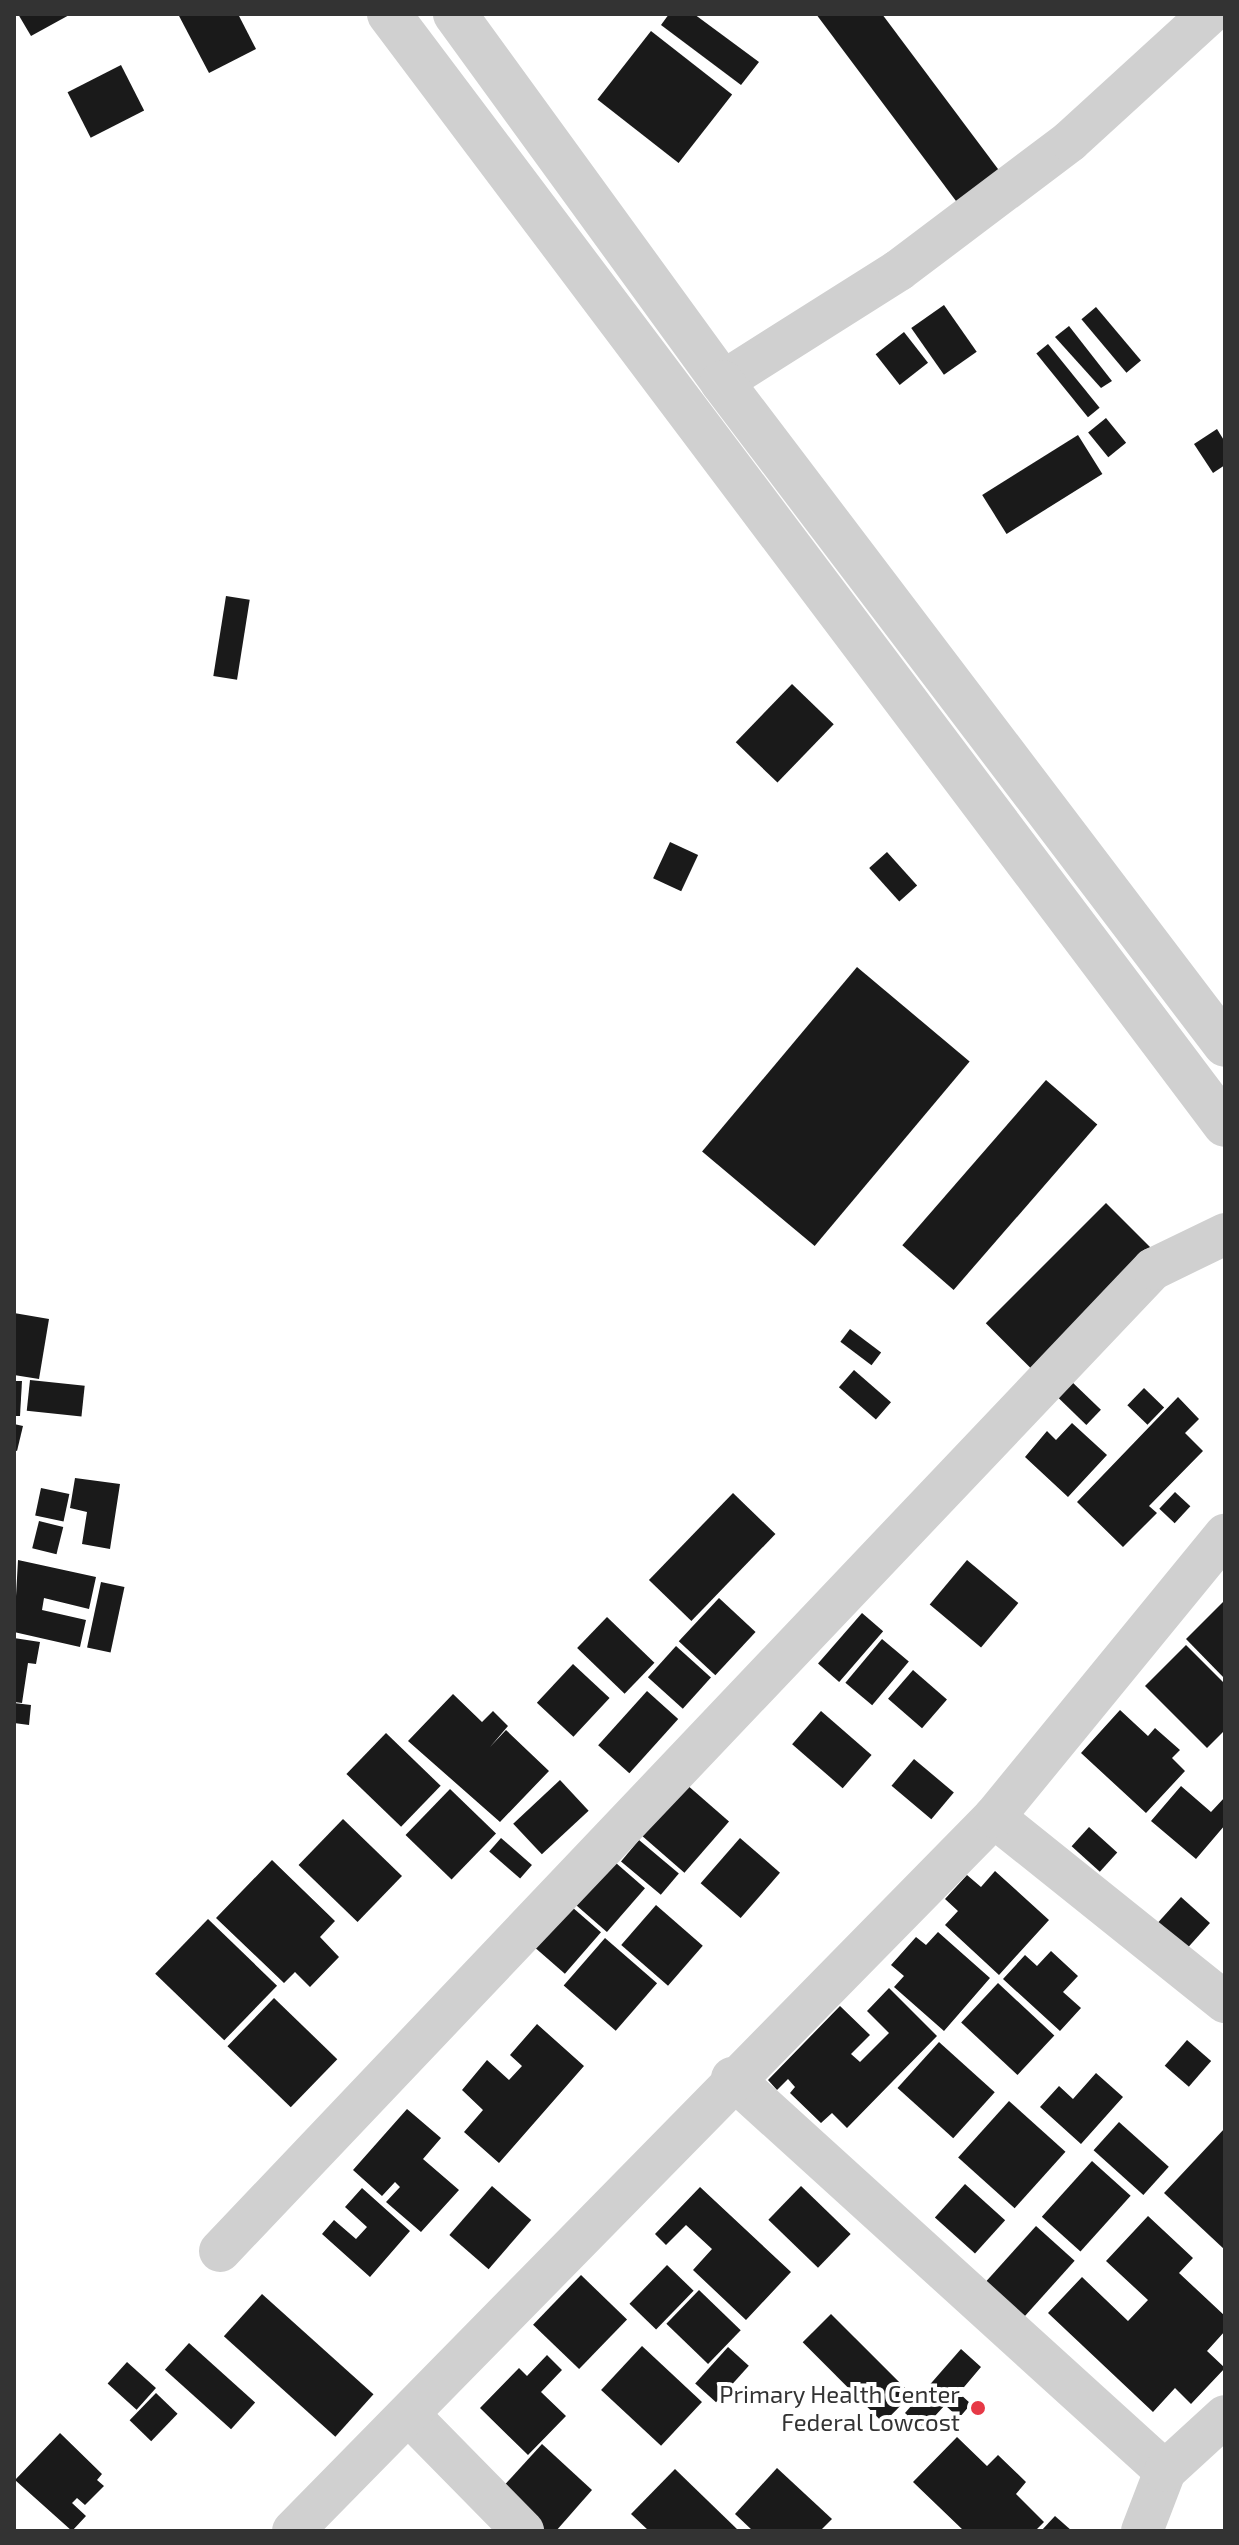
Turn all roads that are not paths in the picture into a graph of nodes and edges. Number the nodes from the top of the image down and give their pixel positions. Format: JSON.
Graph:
{"nodes":[{"id":1,"x":389,"y":14,"type":"edge"},
{"id":2,"x":455,"y":14,"type":"edge"},
{"id":3,"x":1209,"y":14,"type":"edge"},
{"id":4,"x":722,"y":382,"type":"junction"},
{"id":5,"x":1225,"y":1045,"type":"edge"},
{"id":6,"x":1225,"y":1125,"type":"edge"},
{"id":7,"x":1225,"y":1234,"type":"edge"},
{"id":8,"x":1225,"y":1535,"type":"edge"},
{"id":9,"x":994,"y":1817,"type":"junction"},
{"id":10,"x":1225,"y":2002,"type":"edge"},
{"id":11,"x":732,"y":2078,"type":"junction"},
{"id":12,"x":220,"y":2251,"type":"dead end"},
{"id":13,"x":409,"y":2415,"type":"junction"},
{"id":14,"x":1225,"y":2416,"type":"edge"},
{"id":15,"x":1165,"y":2471,"type":"junction"},
{"id":16,"x":293,"y":2531,"type":"edge"},
{"id":17,"x":523,"y":2531,"type":"edge"},
{"id":18,"x":1142,"y":2531,"type":"edge"}],
"edges":[{"from":1,"to":6,"type":"street"},
{"from":2,"to":4,"type":"street"},
{"from":3,"to":4,"type":"street"},
{"from":4,"to":5,"type":"street"},
{"from":7,"to":12,"type":"street"},
{"from":8,"to":9,"type":"street"},
{"from":9,"to":10,"type":"street"},
{"from":9,"to":11,"type":"street"},
{"from":11,"to":13,"type":"street"},
{"from":11,"to":15,"type":"street"},
{"from":13,"to":16,"type":"street"},
{"from":13,"to":17,"type":"street"},
{"from":14,"to":15,"type":"street"},
{"from":15,"to":18,"type":"street"}]}
